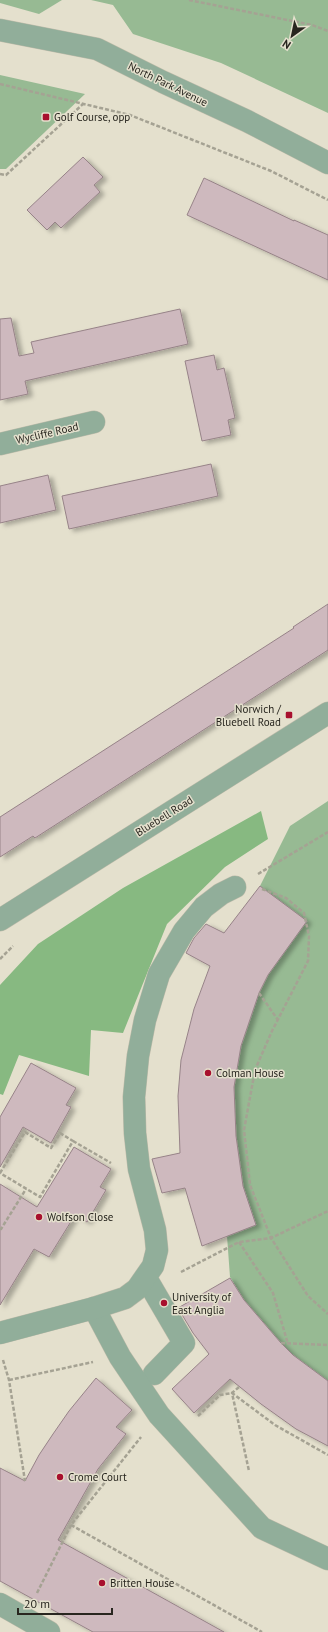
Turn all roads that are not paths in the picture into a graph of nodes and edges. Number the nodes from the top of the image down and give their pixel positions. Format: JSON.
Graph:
{"nodes":[{"id":1,"x":0,"y":30,"type":"edge"},
{"id":2,"x":328,"y":163,"type":"edge"},
{"id":3,"x":94,"y":422,"type":"dead end"},
{"id":4,"x":0,"y":444,"type":"edge"},
{"id":5,"x":328,"y":713,"type":"edge"},
{"id":6,"x":235,"y":887,"type":"road end"},
{"id":7,"x":0,"y":920,"type":"edge"},
{"id":8,"x":148,"y":1283,"type":"junction"},
{"id":9,"x":94,"y":1308,"type":"junction"},
{"id":10,"x":0,"y":1333,"type":"edge"},
{"id":11,"x":154,"y":1374,"type":"dead end"},
{"id":12,"x":328,"y":1559,"type":"edge"},
{"id":13,"x":0,"y":1604,"type":"edge"},
{"id":14,"x":49,"y":1632,"type":"edge"}],
"edges":[{"from":1,"to":2,"type":"street","name":"North Park Avenue"},
{"from":3,"to":4,"type":"street","name":"Wycliffe Road"},
{"from":5,"to":7,"type":"street","name":"Bluebell Road"},
{"from":6,"to":8,"type":"street"},
{"from":8,"to":9,"type":"street"},
{"from":8,"to":11,"type":"street"},
{"from":9,"to":10,"type":"street"},
{"from":9,"to":12,"type":"street"},
{"from":13,"to":14,"type":"street"}]}
